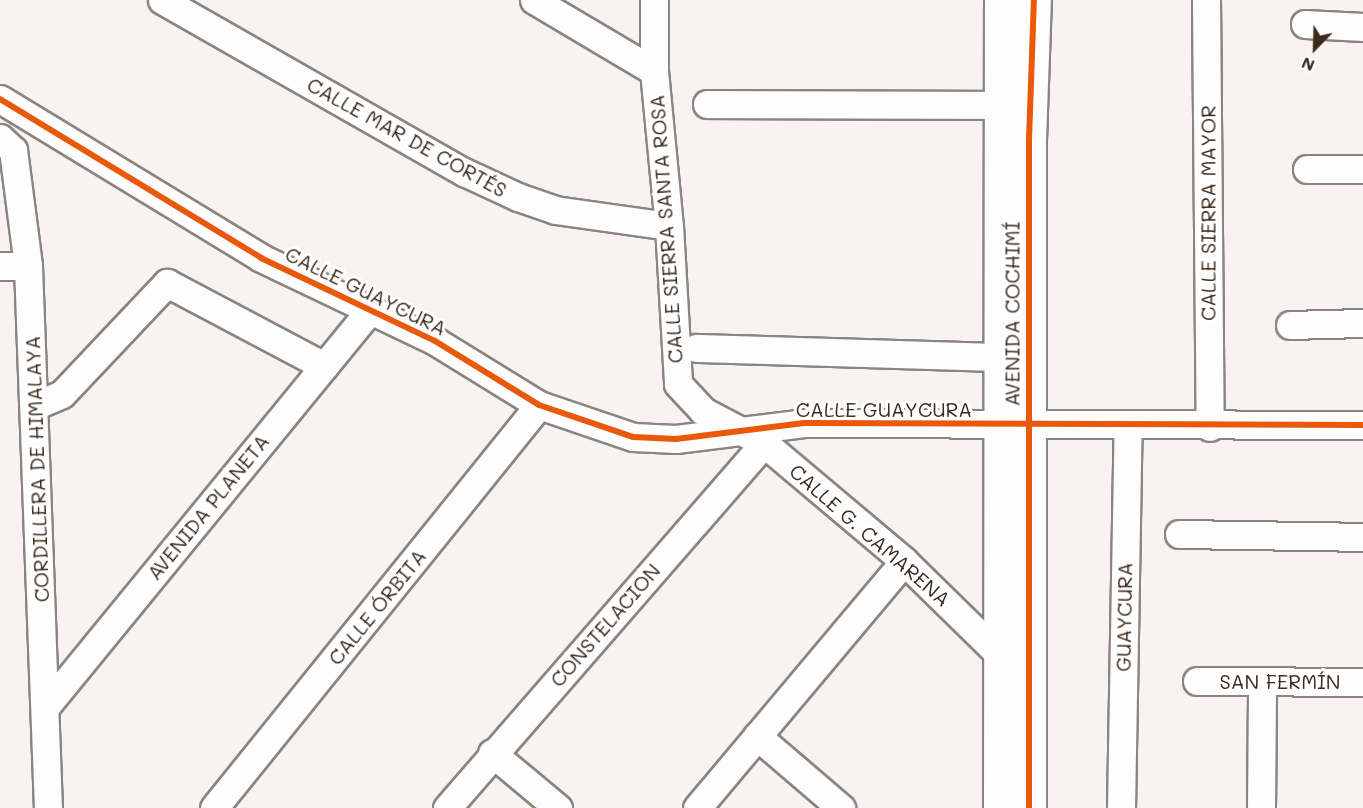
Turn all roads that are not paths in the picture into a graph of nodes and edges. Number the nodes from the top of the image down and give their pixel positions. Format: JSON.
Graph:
{"nodes":[{"id":1,"x":162,"y":0,"type":"edge"},
{"id":2,"x":534,"y":0,"type":"edge"},
{"id":3,"x":654,"y":0,"type":"edge"},
{"id":4,"x":1001,"y":0,"type":"edge"},
{"id":5,"x":1034,"y":0,"type":"edge"},
{"id":6,"x":1206,"y":0,"type":"edge"},
{"id":7,"x":1305,"y":24,"type":"dead end"},
{"id":8,"x":1363,"y":27,"type":"edge"},
{"id":9,"x":654,"y":71,"type":"junction"},
{"id":10,"x":0,"y":99,"type":"edge"},
{"id":11,"x":707,"y":104,"type":"dead end"},
{"id":12,"x":1000,"y":105,"type":"junction"},
{"id":13,"x":0,"y":138,"type":"edge"},
{"id":14,"x":1307,"y":169,"type":"dead end"},
{"id":15,"x":1363,"y":169,"type":"edge"},
{"id":16,"x":669,"y":226,"type":"junction"},
{"id":17,"x":0,"y":266,"type":"edge"},
{"id":18,"x":28,"y":266,"type":"junction"},
{"id":19,"x":370,"y":310,"type":"junction"},
{"id":20,"x":1363,"y":323,"type":"edge"},
{"id":21,"x":1290,"y":325,"type":"dead end"},
{"id":22,"x":696,"y":348,"type":"dead end"},
{"id":23,"x":999,"y":357,"type":"junction"},
{"id":24,"x":324,"y":366,"type":"junction"},
{"id":25,"x":539,"y":405,"type":"junction"},
{"id":26,"x":34,"y":406,"type":"junction"},
{"id":27,"x":1128,"y":425,"type":"junction"},
{"id":28,"x":1363,"y":425,"type":"edge"},
{"id":29,"x":1014,"y":426,"type":"junction"},
{"id":30,"x":1210,"y":427,"type":"junction"},
{"id":31,"x":734,"y":430,"type":"junction"},
{"id":32,"x":764,"y":443,"type":"junction"},
{"id":33,"x":1179,"y":534,"type":"dead end"},
{"id":34,"x":1363,"y":537,"type":"edge"},
{"id":35,"x":904,"y":561,"type":"junction"},
{"id":36,"x":998,"y":653,"type":"junction"},
{"id":37,"x":1197,"y":681,"type":"dead end"},
{"id":38,"x":1262,"y":681,"type":"junction"},
{"id":39,"x":1363,"y":682,"type":"edge"},
{"id":40,"x":47,"y":705,"type":"junction"},
{"id":41,"x":757,"y":736,"type":"junction"},
{"id":42,"x":492,"y":753,"type":"junction"},
{"id":43,"x":48,"y":808,"type":"edge"},
{"id":44,"x":214,"y":808,"type":"edge"},
{"id":45,"x":447,"y":808,"type":"edge"},
{"id":46,"x":558,"y":808,"type":"edge"},
{"id":47,"x":697,"y":808,"type":"edge"},
{"id":48,"x":841,"y":808,"type":"edge"},
{"id":49,"x":1000,"y":808,"type":"edge"},
{"id":50,"x":1029,"y":808,"type":"edge"},
{"id":51,"x":1121,"y":808,"type":"edge"},
{"id":52,"x":1261,"y":808,"type":"edge"}],
"edges":[{"from":1,"to":16,"type":"street","name":"CALLE MAR DE CORTÉS"},
{"from":2,"to":9,"type":"street"},
{"from":3,"to":9,"type":"street","name":"CALLE SIERRA SANTA ROSA"},
{"from":4,"to":12,"type":"street","name":"AVENIDA COCHIMÍ"},
{"from":5,"to":29,"type":"street","name":"AVENIDA COCHIMÍ"},
{"from":6,"to":30,"type":"street","name":"CALLE SIERRA MAYOR"},
{"from":7,"to":8,"type":"street"},
{"from":9,"to":16,"type":"street","name":"CALLE SIERRA SANTA ROSA"},
{"from":10,"to":19,"type":"street","name":"CALLE GUAYCURA"},
{"from":11,"to":12,"type":"street"},
{"from":12,"to":23,"type":"street","name":"AVENIDA COCHIMÍ"},
{"from":13,"to":18,"type":"street","name":"CORDILLERA DE HIMALAYA"},
{"from":14,"to":15,"type":"street"},
{"from":16,"to":31,"type":"street","name":"CALLE SIERRA SANTA ROSA"},
{"from":17,"to":18,"type":"street"},
{"from":18,"to":26,"type":"street","name":"CORDILLERA DE HIMALAYA"},
{"from":19,"to":24,"type":"street","name":"AVENIDA PLANETA"},
{"from":19,"to":25,"type":"street","name":"CALLE GUAYCURA"},
{"from":20,"to":21,"type":"street"},
{"from":22,"to":23,"type":"street"},
{"from":23,"to":29,"type":"street","name":"AVENIDA COCHIMÍ"},
{"from":24,"to":26,"type":"street"},
{"from":24,"to":40,"type":"street","name":"AVENIDA PLANETA"},
{"from":25,"to":31,"type":"street","name":"CALLE GUAYCURA"},
{"from":25,"to":44,"type":"street","name":"CALLE ÓRBITA"},
{"from":26,"to":40,"type":"street","name":"CORDILLERA DE HIMALAYA"},
{"from":27,"to":29,"type":"street","name":"CALLE GUAYCURA"},
{"from":27,"to":30,"type":"street"},
{"from":27,"to":51,"type":"street","name":"GUAYCURA"},
{"from":28,"to":30,"type":"street"},
{"from":29,"to":31,"type":"street","name":"CALLE GUAYCURA"},
{"from":29,"to":36,"type":"street","name":"AVENIDA COCHIMÍ"},
{"from":29,"to":50,"type":"street","name":"AVENIDA COCHIMÍ"},
{"from":31,"to":32,"type":"street","name":"CALLE G. CAMARENA"},
{"from":32,"to":35,"type":"street","name":"CALLE G. CAMARENA"},
{"from":32,"to":42,"type":"street","name":"CONSTELACION"},
{"from":33,"to":34,"type":"street"},
{"from":35,"to":36,"type":"street","name":"CALLE G. CAMARENA"},
{"from":35,"to":41,"type":"street"},
{"from":36,"to":49,"type":"street","name":"AVENIDA COCHIMÍ"},
{"from":37,"to":38,"type":"street","name":"SAN FERMÍN"},
{"from":38,"to":39,"type":"street","name":"SAN FERMÍN"},
{"from":38,"to":52,"type":"street"},
{"from":40,"to":43,"type":"street","name":"CORDILLERA DE HIMALAYA"},
{"from":41,"to":47,"type":"street"},
{"from":41,"to":48,"type":"street"},
{"from":42,"to":45,"type":"street","name":"CONSTELACION"},
{"from":42,"to":46,"type":"street"}]}
